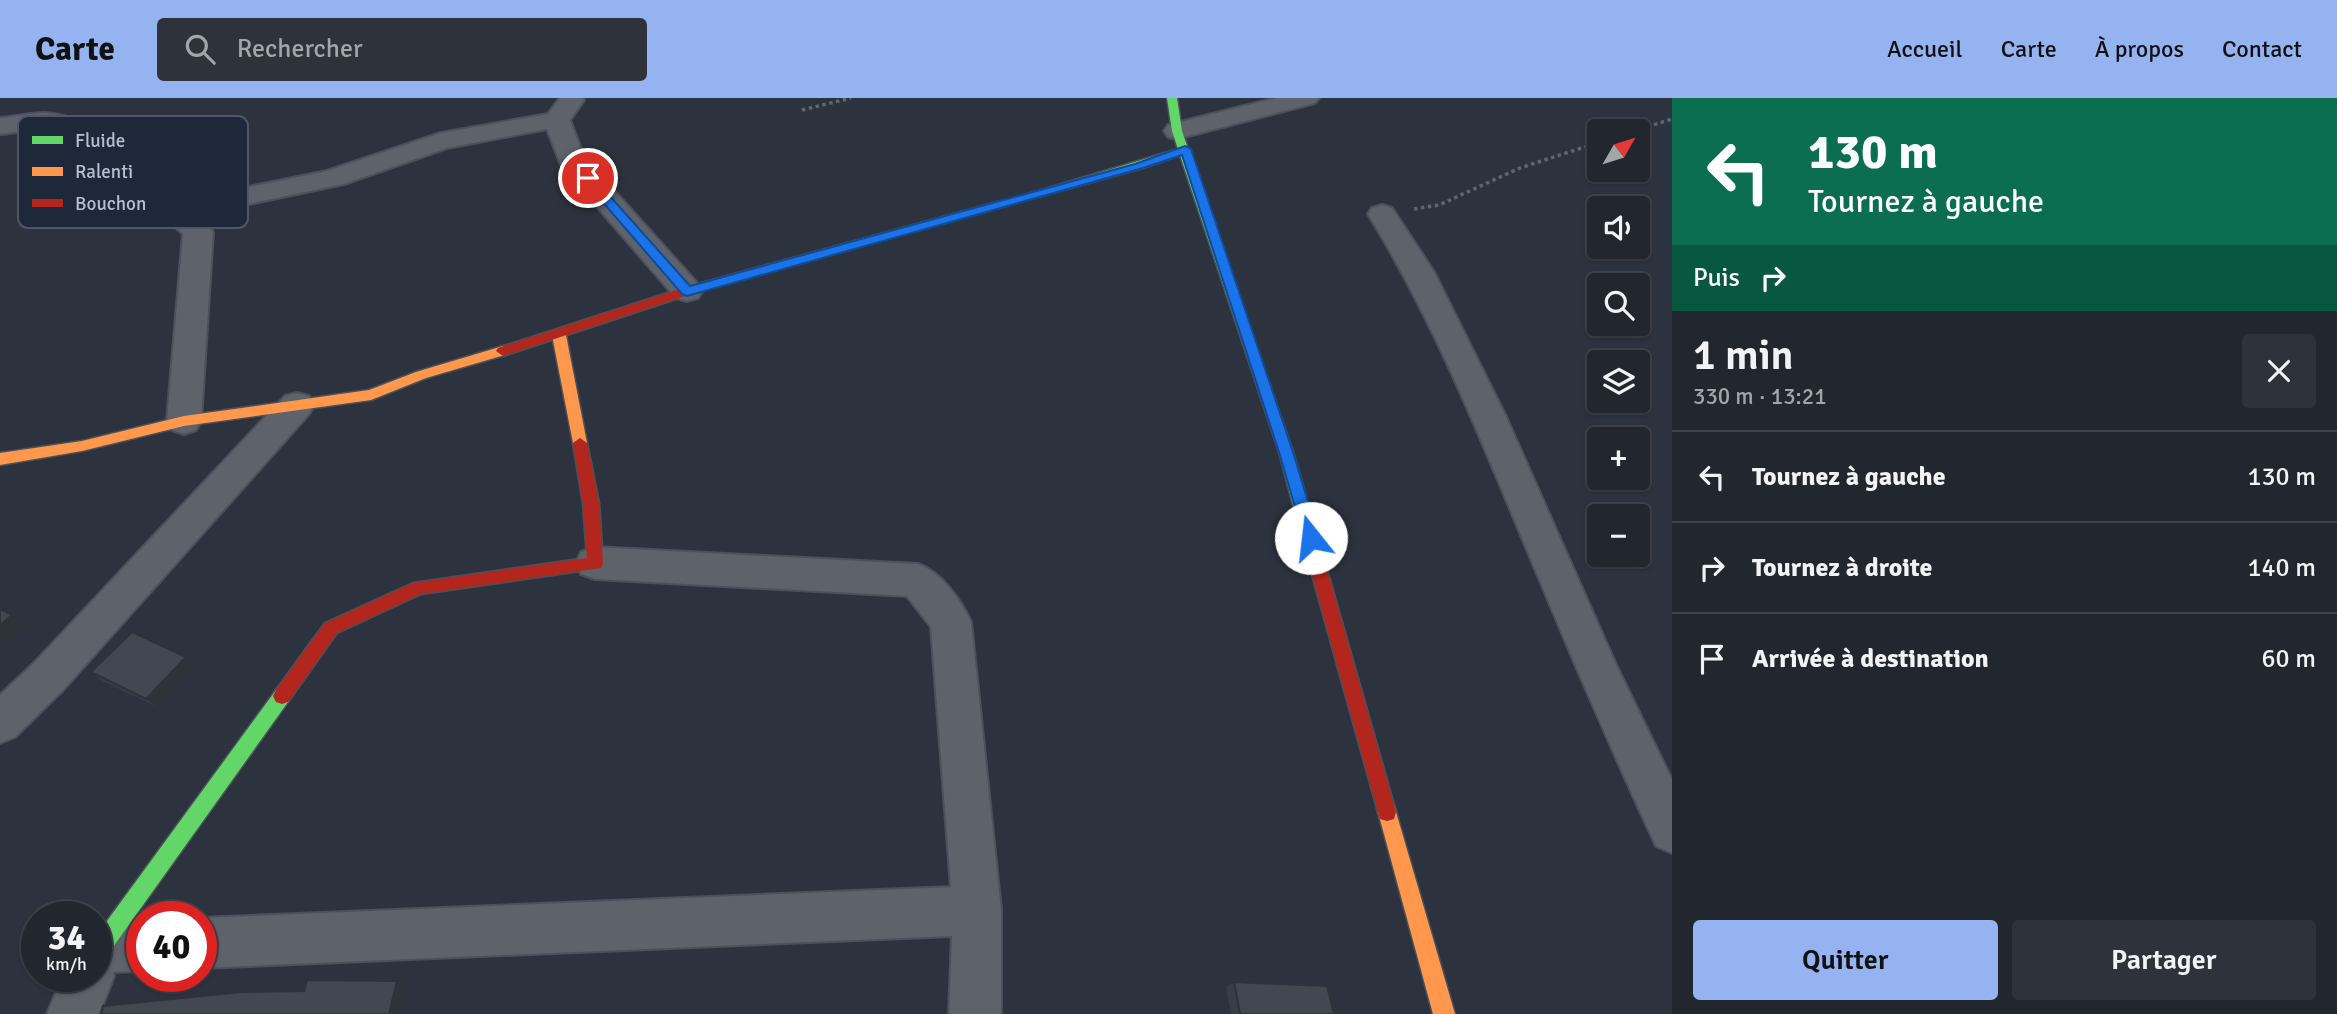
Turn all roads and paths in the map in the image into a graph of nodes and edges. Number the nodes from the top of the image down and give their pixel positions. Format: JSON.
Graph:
{"nodes":[{"id":1,"x":851,"y":98,"type":"edge"},
{"id":2,"x":1172,"y":98,"type":"edge"},
{"id":3,"x":1306,"y":98,"type":"edge"},
{"id":4,"x":72,"y":104,"type":"dead end"},
{"id":5,"x":564,"y":109,"type":"edge"},
{"id":6,"x":802,"y":110,"type":"dead end"},
{"id":7,"x":53,"y":116,"type":"edge"},
{"id":8,"x":1672,"y":119,"type":"edge"},
{"id":9,"x":18,"y":124,"type":"edge"},
{"id":10,"x":0,"y":126,"type":"edge"},
{"id":11,"x":1650,"y":126,"type":"edge"},
{"id":12,"x":1181,"y":140,"type":"junction"},
{"id":13,"x":1587,"y":146,"type":"edge"},
{"id":14,"x":248,"y":196,"type":"edge"},
{"id":15,"x":1381,"y":214,"type":"joint"},
{"id":16,"x":194,"y":228,"type":"edge"},
{"id":17,"x":687,"y":291,"type":"junction"},
{"id":18,"x":559,"y":335,"type":"junction"},
{"id":19,"x":297,"y":405,"type":"junction"},
{"id":20,"x":184,"y":421,"type":"junction"},
{"id":21,"x":0,"y":459,"type":"edge"},
{"id":22,"x":595,"y":563,"type":"junction"},
{"id":23,"x":0,"y":723,"type":"edge"},
{"id":24,"x":1672,"y":830,"type":"edge"},
{"id":25,"x":977,"y":910,"type":"junction"},
{"id":26,"x":217,"y":942,"type":"edge"},
{"id":27,"x":112,"y":950,"type":"edge"},
{"id":28,"x":86,"y":992,"type":"edge"},
{"id":29,"x":73,"y":1014,"type":"edge"},
{"id":30,"x":975,"y":1014,"type":"edge"},
{"id":31,"x":1444,"y":1014,"type":"edge"}],
"edges":[{"from":1,"to":6,"type":"path"},
{"from":2,"to":12,"type":"street"},
{"from":3,"to":12,"type":"street"},
{"from":4,"to":7,"type":"street"},
{"from":5,"to":14,"type":"street"},
{"from":5,"to":17,"type":"street"},
{"from":8,"to":11,"type":"path"},
{"from":9,"to":10,"type":"street"},
{"from":12,"to":17,"type":"street"},
{"from":12,"to":31,"type":"street"},
{"from":13,"to":15,"type":"path"},
{"from":15,"to":24,"type":"street"},
{"from":16,"to":20,"type":"street"},
{"from":17,"to":18,"type":"street"},
{"from":18,"to":19,"type":"street"},
{"from":18,"to":22,"type":"street"},
{"from":19,"to":20,"type":"street"},
{"from":19,"to":23,"type":"street"},
{"from":20,"to":21,"type":"street"},
{"from":22,"to":25,"type":"street"},
{"from":22,"to":27,"type":"street"},
{"from":25,"to":26,"type":"street"},
{"from":25,"to":30,"type":"street"},
{"from":28,"to":29,"type":"street"}]}
